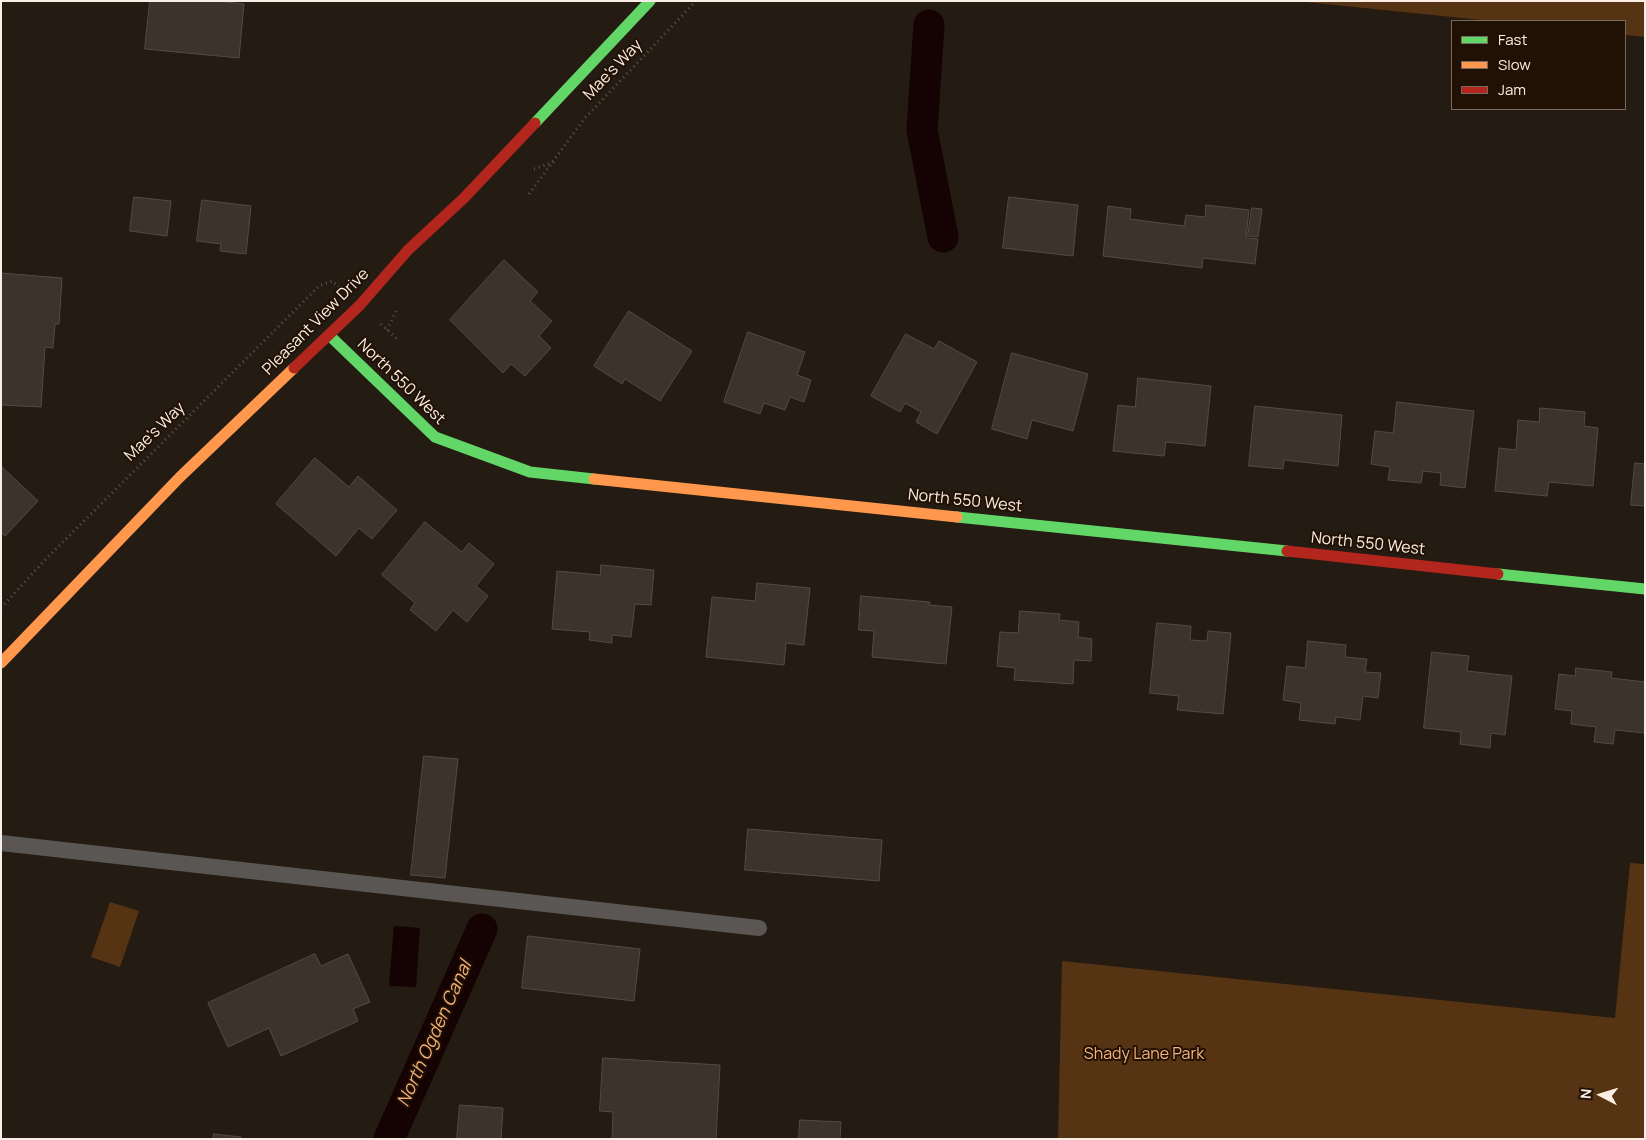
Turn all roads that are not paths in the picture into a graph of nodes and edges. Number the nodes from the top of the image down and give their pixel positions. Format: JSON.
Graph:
{"nodes":[{"id":1,"x":650,"y":1,"type":"edge"},
{"id":2,"x":329,"y":335,"type":"junction"},
{"id":3,"x":1645,"y":589,"type":"edge"},
{"id":4,"x":1,"y":663,"type":"edge"},
{"id":5,"x":1,"y":843,"type":"edge"},
{"id":6,"x":759,"y":928,"type":"dead end"}],
"edges":[{"from":1,"to":2,"type":"street","name":"Pleasant View Drive"},
{"from":2,"to":3,"type":"street","name":"North 550 West"},
{"from":2,"to":4,"type":"street","name":"Pleasant View Drive"},
{"from":5,"to":6,"type":"lane"}]}
